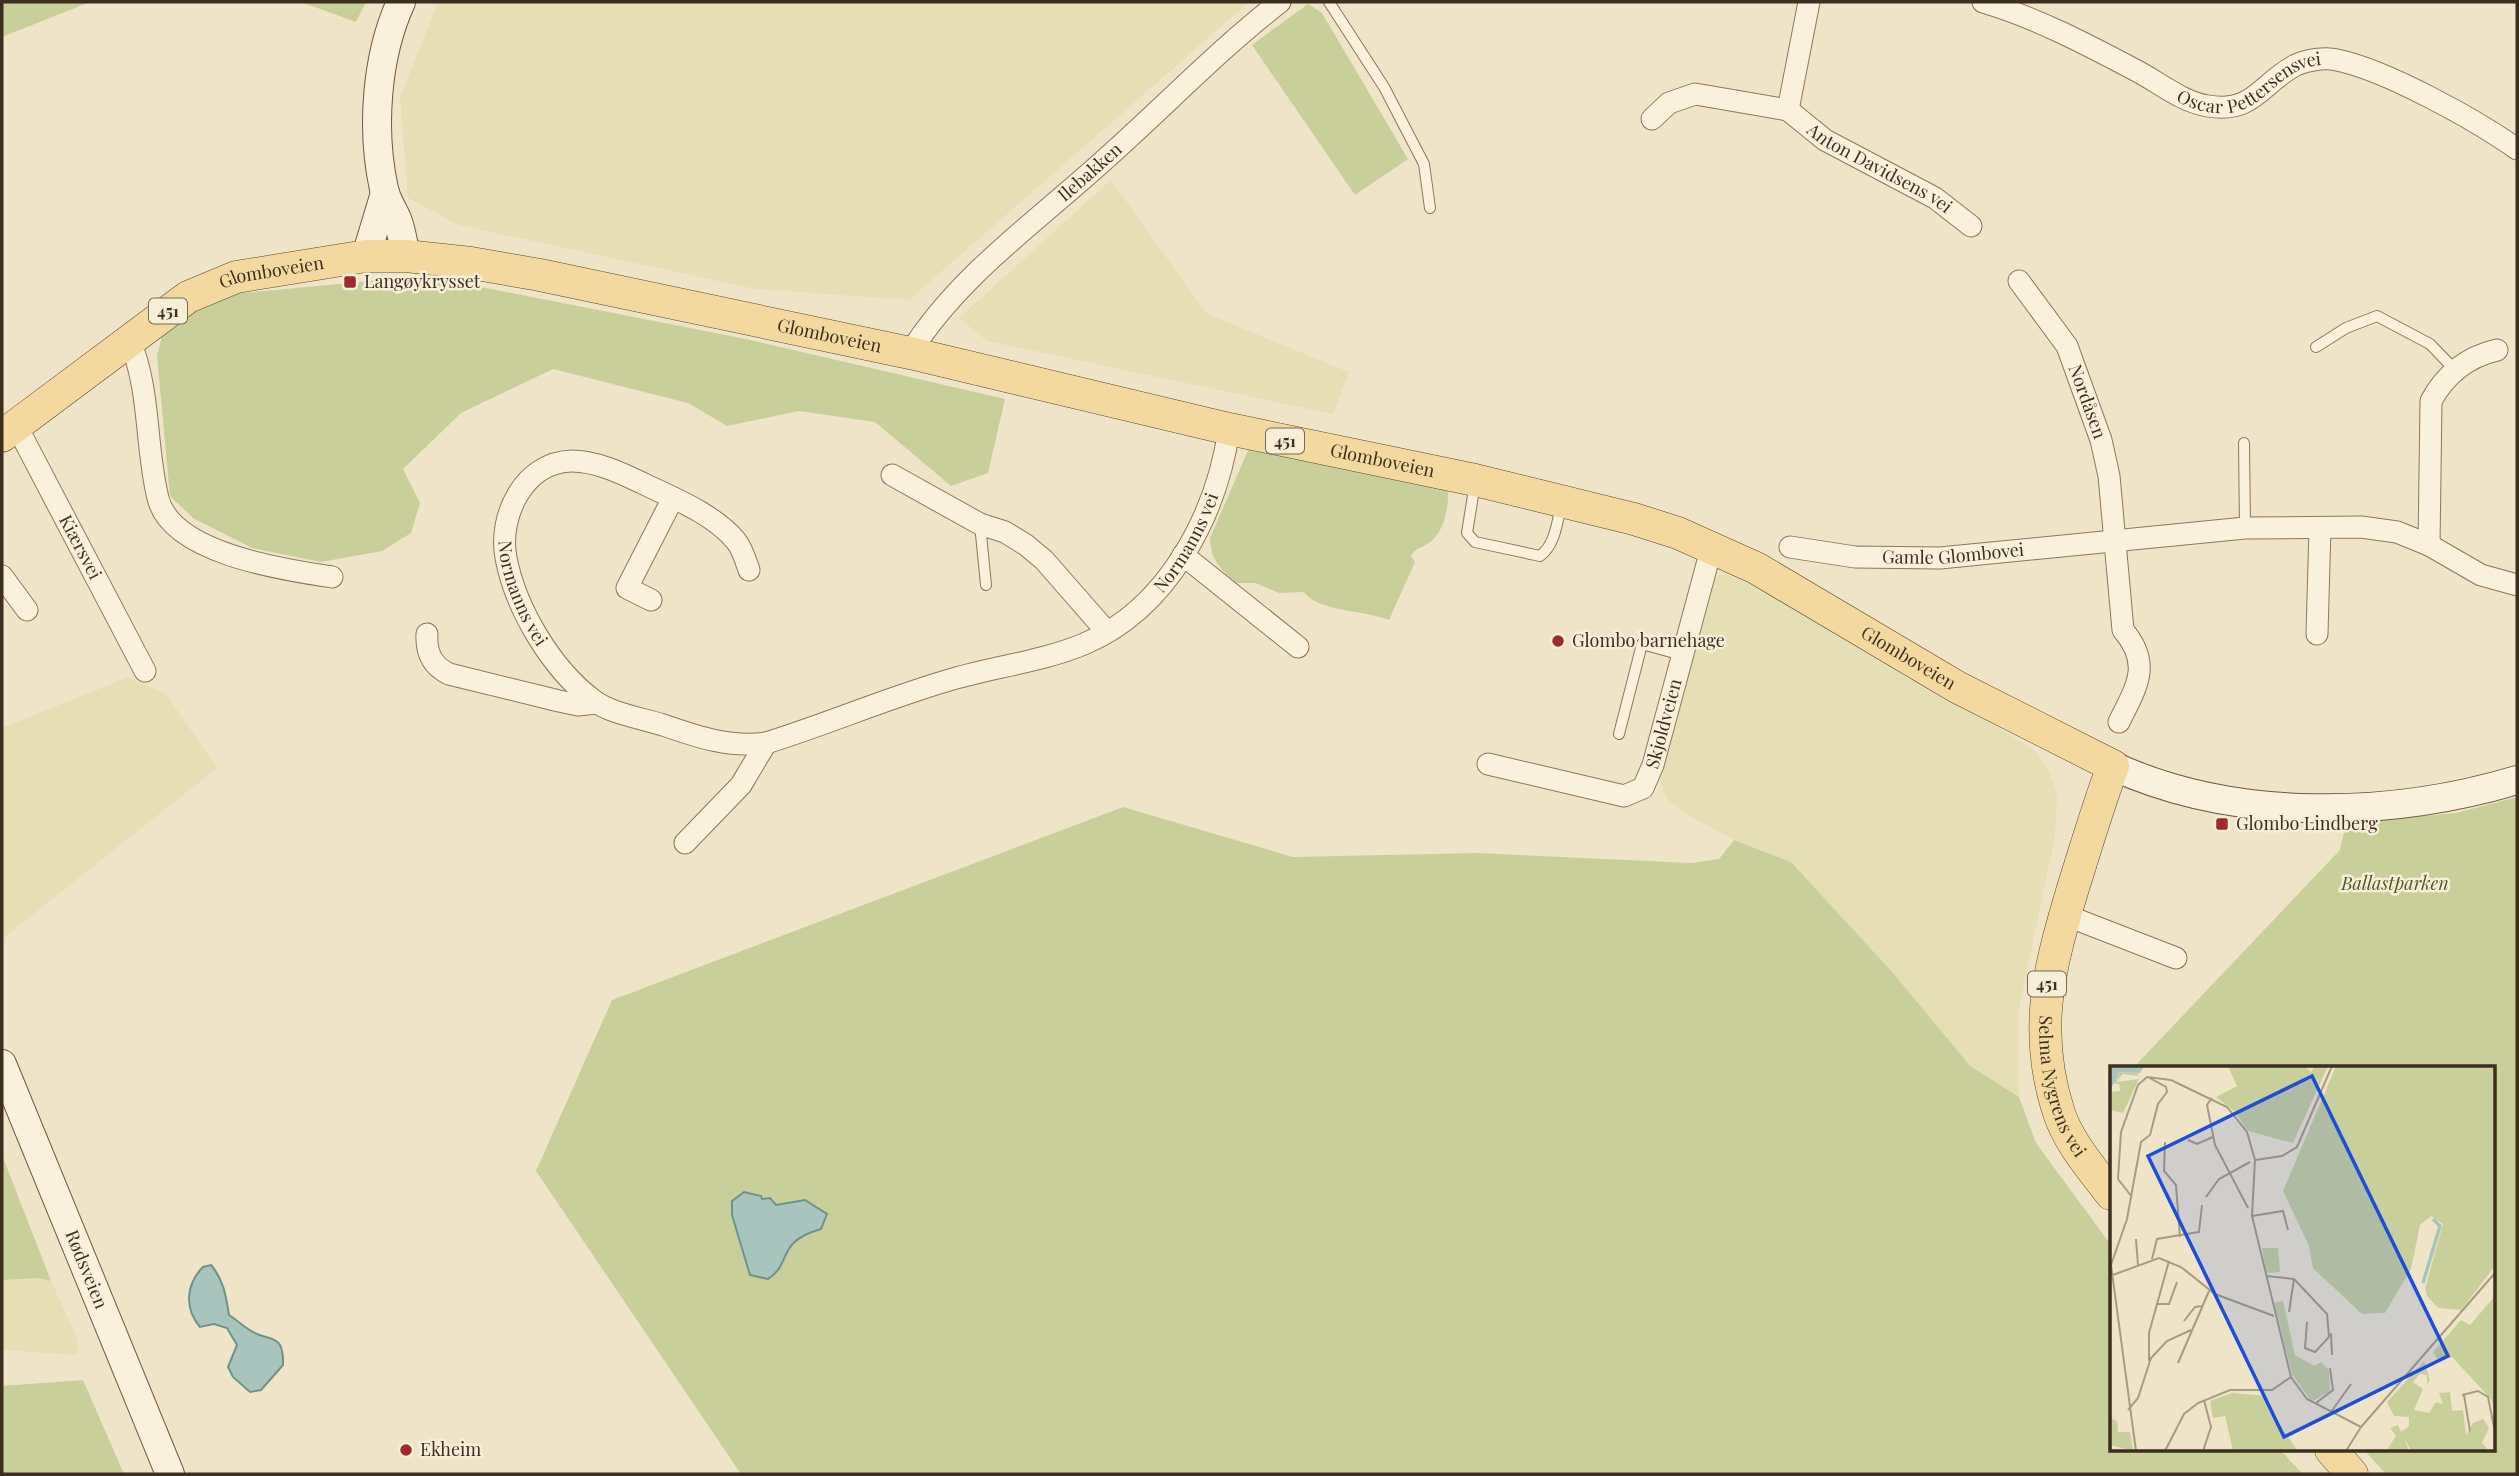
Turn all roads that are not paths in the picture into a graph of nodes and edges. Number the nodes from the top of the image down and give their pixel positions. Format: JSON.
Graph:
{"nodes":[{"id":1,"x":401,"y":2,"type":"edge"},
{"id":2,"x":1280,"y":2,"type":"edge"},
{"id":3,"x":1329,"y":2,"type":"edge"},
{"id":4,"x":1809,"y":2,"type":"edge"},
{"id":5,"x":1983,"y":2,"type":"edge"},
{"id":6,"x":1788,"y":110,"type":"junction"},
{"id":7,"x":1652,"y":119,"type":"dead end"},
{"id":8,"x":2517,"y":149,"type":"edge"},
{"id":9,"x":384,"y":192,"type":"junction"},
{"id":10,"x":1430,"y":208,"type":"dead end"},
{"id":11,"x":1971,"y":226,"type":"dead end"},
{"id":12,"x":366,"y":256,"type":"junction"},
{"id":13,"x":406,"y":256,"type":"junction"},
{"id":14,"x":2019,"y":281,"type":"dead end"},
{"id":15,"x":129,"y":340,"type":"junction"},
{"id":16,"x":2316,"y":347,"type":"dead end"},
{"id":17,"x":2497,"y":350,"type":"dead end"},
{"id":18,"x":910,"y":353,"type":"junction"},
{"id":19,"x":2455,"y":370,"type":"junction"},
{"id":20,"x":1229,"y":429,"type":"junction"},
{"id":21,"x":9,"y":431,"type":"edge"},
{"id":22,"x":2244,"y":443,"type":"dead end"},
{"id":23,"x":892,"y":475,"type":"dead end"},
{"id":24,"x":1475,"y":480,"type":"junction"},
{"id":25,"x":673,"y":498,"type":"junction"},
{"id":26,"x":1563,"y":499,"type":"junction"},
{"id":27,"x":980,"y":524,"type":"junction"},
{"id":28,"x":2320,"y":527,"type":"junction"},
{"id":29,"x":2245,"y":528,"type":"junction"},
{"id":30,"x":2116,"y":539,"type":"junction"},
{"id":31,"x":2429,"y":545,"type":"junction"},
{"id":32,"x":1712,"y":546,"type":"junction"},
{"id":33,"x":1790,"y":547,"type":"dead end"},
{"id":34,"x":1184,"y":555,"type":"junction"},
{"id":35,"x":749,"y":570,"type":"dead end"},
{"id":36,"x":2,"y":576,"type":"edge"},
{"id":37,"x":332,"y":577,"type":"dead end"},
{"id":38,"x":986,"y":585,"type":"dead end"},
{"id":39,"x":2517,"y":585,"type":"edge"},
{"id":40,"x":651,"y":600,"type":"dead end"},
{"id":41,"x":27,"y":610,"type":"dead end"},
{"id":42,"x":1107,"y":632,"type":"junction"},
{"id":43,"x":426,"y":634,"type":"dead end"},
{"id":44,"x":2317,"y":634,"type":"dead end"},
{"id":45,"x":1298,"y":647,"type":"dead end"},
{"id":46,"x":1682,"y":655,"type":"junction"},
{"id":47,"x":145,"y":671,"type":"dead end"},
{"id":48,"x":596,"y":703,"type":"junction"},
{"id":49,"x":2119,"y":722,"type":"dead end"},
{"id":50,"x":1619,"y":734,"type":"dead end"},
{"id":51,"x":766,"y":743,"type":"junction"},
{"id":52,"x":1488,"y":764,"type":"dead end"},
{"id":53,"x":2113,"y":766,"type":"junction"},
{"id":54,"x":2517,"y":780,"type":"edge"},
{"id":55,"x":685,"y":843,"type":"dead end"},
{"id":56,"x":2065,"y":915,"type":"junction"},
{"id":57,"x":2176,"y":958,"type":"dead end"},
{"id":58,"x":2,"y":1063,"type":"edge"},
{"id":59,"x":2110,"y":1193,"type":"edge"},
{"id":60,"x":2333,"y":1452,"type":"edge"},
{"id":61,"x":170,"y":1474,"type":"edge"},
{"id":62,"x":2352,"y":1474,"type":"edge"}],
"edges":[{"from":1,"to":9,"type":"street"},
{"from":2,"to":18,"type":"street","name":"Ilebakken"},
{"from":3,"to":10,"type":"lane"},
{"from":4,"to":6,"type":"street","name":"Anton Davidsens vei"},
{"from":5,"to":8,"type":"street","name":"Oscar Pettersensvei"},
{"from":6,"to":7,"type":"street","name":"Anton Davidsens vei"},
{"from":6,"to":11,"type":"street","name":"Anton Davidsens vei"},
{"from":9,"to":12,"type":"street"},
{"from":9,"to":13,"type":"street"},
{"from":12,"to":13,"type":"main road","name":"Glomboveien","number":"451"},
{"from":12,"to":15,"type":"main road","name":"Glomboveien","number":"451"},
{"from":13,"to":18,"type":"main road","name":"Glomboveien","number":"451"},
{"from":14,"to":30,"type":"street","name":"Nordåsen"},
{"from":15,"to":21,"type":"main road","name":"Glomboveien","number":"451"},
{"from":15,"to":37,"type":"street"},
{"from":16,"to":19,"type":"lane"},
{"from":17,"to":19,"type":"street"},
{"from":18,"to":20,"type":"main road","name":"Glomboveien","number":"451"},
{"from":19,"to":31,"type":"street"},
{"from":20,"to":24,"type":"main road","name":"Glomboveien","number":"451"},
{"from":20,"to":34,"type":"street","name":"Normanns vei"},
{"from":21,"to":47,"type":"street","name":"Kiærsvei"},
{"from":22,"to":29,"type":"lane"},
{"from":23,"to":27,"type":"street"},
{"from":24,"to":26,"type":"main road","name":"Glomboveien","number":"451"},
{"from":24,"to":26,"type":"lane"},
{"from":25,"to":35,"type":"street","name":"Normanns vei"},
{"from":25,"to":40,"type":"street"},
{"from":25,"to":48,"type":"street","name":"Normanns vei"},
{"from":26,"to":32,"type":"main road","name":"Glomboveien","number":"451"},
{"from":27,"to":38,"type":"lane"},
{"from":27,"to":42,"type":"street"},
{"from":28,"to":29,"type":"street","name":"Gamle Glombovei"},
{"from":28,"to":31,"type":"street","name":"Gamle Glombovei"},
{"from":28,"to":44,"type":"street"},
{"from":29,"to":30,"type":"street","name":"Gamle Glombovei"},
{"from":30,"to":33,"type":"street","name":"Gamle Glombovei"},
{"from":30,"to":49,"type":"street"},
{"from":31,"to":39,"type":"street","name":"Gamle Glombovei"},
{"from":32,"to":46,"type":"street","name":"Skjoldveien"},
{"from":32,"to":53,"type":"main road","name":"Glomboveien","number":"451"},
{"from":34,"to":42,"type":"street","name":"Normanns vei"},
{"from":34,"to":45,"type":"street"},
{"from":36,"to":41,"type":"street"},
{"from":42,"to":51,"type":"street","name":"Normanns vei"},
{"from":43,"to":48,"type":"street","name":"Normanns vei"},
{"from":46,"to":50,"type":"lane"},
{"from":46,"to":52,"type":"street","name":"Skjoldveien"},
{"from":48,"to":51,"type":"street","name":"Normanns vei"},
{"from":51,"to":55,"type":"street"},
{"from":53,"to":54,"type":"street","name":"Glomboveien"},
{"from":53,"to":56,"type":"main road","name":"Selma Nygrens vei","number":"451"},
{"from":56,"to":57,"type":"street"},
{"from":56,"to":59,"type":"main road","name":"Selma Nygrens vei","number":"451"},
{"from":58,"to":61,"type":"street","name":"Rødsveien"},
{"from":60,"to":62,"type":"main road"}]}
